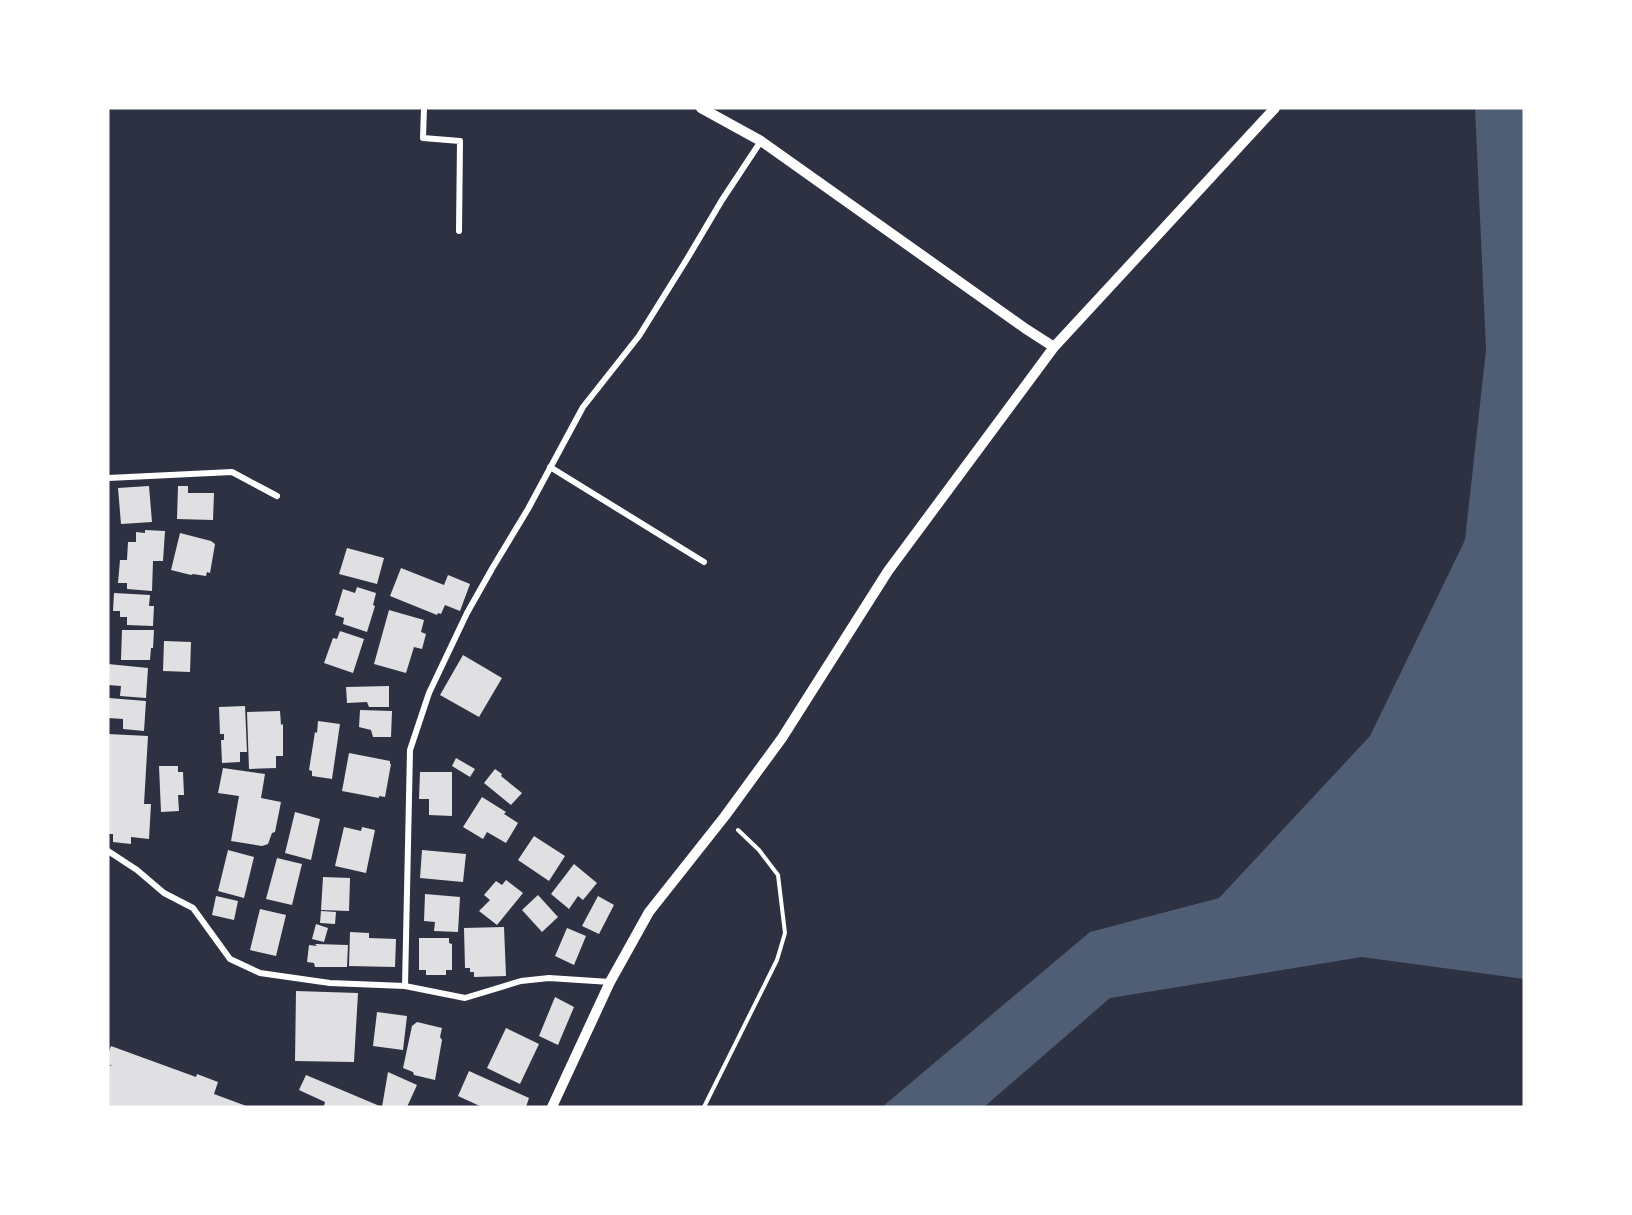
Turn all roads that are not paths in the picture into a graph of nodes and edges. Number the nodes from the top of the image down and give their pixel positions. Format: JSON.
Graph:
{"nodes":[{"id":1,"x":424,"y":108,"type":"edge"},
{"id":2,"x":702,"y":108,"type":"edge"},
{"id":3,"x":1275,"y":108,"type":"edge"},
{"id":4,"x":761,"y":141,"type":"junction"},
{"id":5,"x":459,"y":231,"type":"dead end"},
{"id":6,"x":1054,"y":346,"type":"junction"},
{"id":7,"x":550,"y":467,"type":"junction"},
{"id":8,"x":108,"y":478,"type":"edge"},
{"id":9,"x":277,"y":496,"type":"dead end"},
{"id":10,"x":704,"y":562,"type":"dead end"},
{"id":11,"x":108,"y":851,"type":"edge"},
{"id":12,"x":610,"y":982,"type":"junction"},
{"id":13,"x":405,"y":986,"type":"junction"},
{"id":14,"x":552,"y":1107,"type":"edge"}],
"edges":[{"from":1,"to":5,"type":"street"},
{"from":2,"to":4,"type":"street"},
{"from":3,"to":6,"type":"street"},
{"from":4,"to":6,"type":"street"},
{"from":4,"to":7,"type":"street"},
{"from":6,"to":12,"type":"street"},
{"from":7,"to":10,"type":"street"},
{"from":7,"to":13,"type":"street"},
{"from":8,"to":9,"type":"street"},
{"from":11,"to":13,"type":"street"},
{"from":12,"to":13,"type":"street"},
{"from":12,"to":14,"type":"street"}]}
